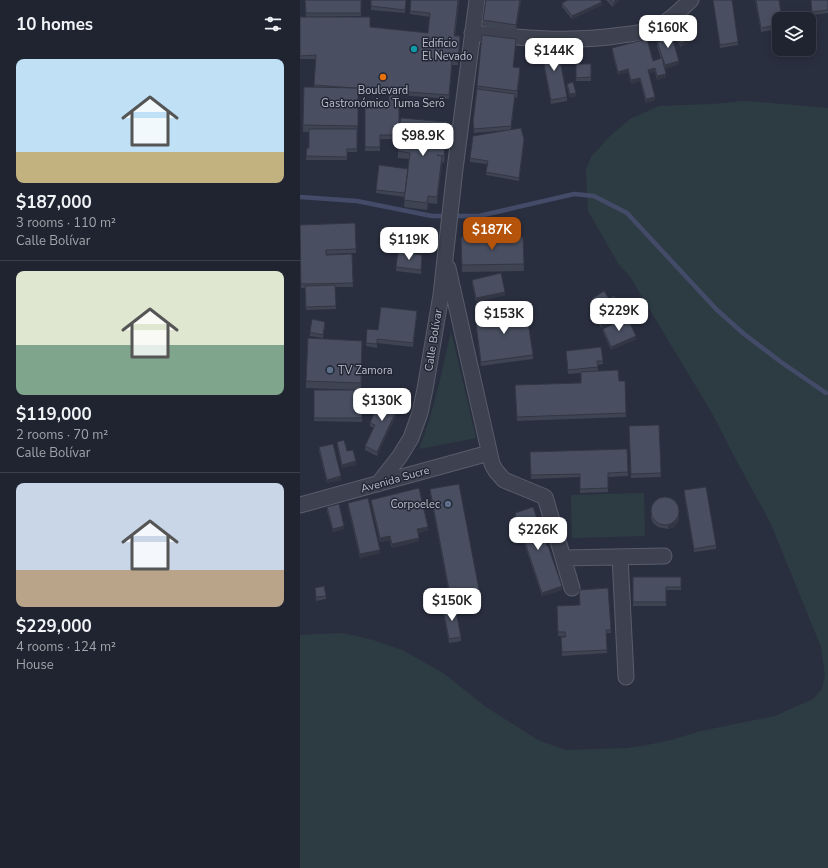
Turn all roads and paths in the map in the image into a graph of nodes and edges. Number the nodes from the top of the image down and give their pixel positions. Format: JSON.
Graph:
{"nodes":[{"id":1,"x":477,"y":0,"type":"edge"},
{"id":2,"x":691,"y":0,"type":"edge"},
{"id":3,"x":472,"y":34,"type":"junction"},
{"id":4,"x":445,"y":255,"type":"junction"},
{"id":5,"x":489,"y":453,"type":"junction"},
{"id":6,"x":378,"y":484,"type":"junction"},
{"id":7,"x":300,"y":504,"type":"edge"},
{"id":8,"x":664,"y":556,"type":"dead end"},
{"id":9,"x":620,"y":557,"type":"junction"},
{"id":10,"x":563,"y":558,"type":"junction"},
{"id":11,"x":572,"y":588,"type":"dead end"},
{"id":12,"x":626,"y":677,"type":"dead end"}],
"edges":[{"from":1,"to":3,"type":"street","name":"Calle Bolívar"},
{"from":2,"to":3,"type":"street"},
{"from":3,"to":4,"type":"street","name":"Calle Bolívar"},
{"from":4,"to":5,"type":"street","name":"Calle Bolívar"},
{"from":4,"to":6,"type":"street","name":"Calle Bolívar"},
{"from":5,"to":6,"type":"street","name":"Avenida Sucre"},
{"from":5,"to":10,"type":"street","name":"Calle Bolívar"},
{"from":6,"to":7,"type":"street","name":"Avenida Sucre"},
{"from":8,"to":9,"type":"street"},
{"from":9,"to":10,"type":"street"},
{"from":9,"to":12,"type":"street"},
{"from":10,"to":11,"type":"street"}]}
